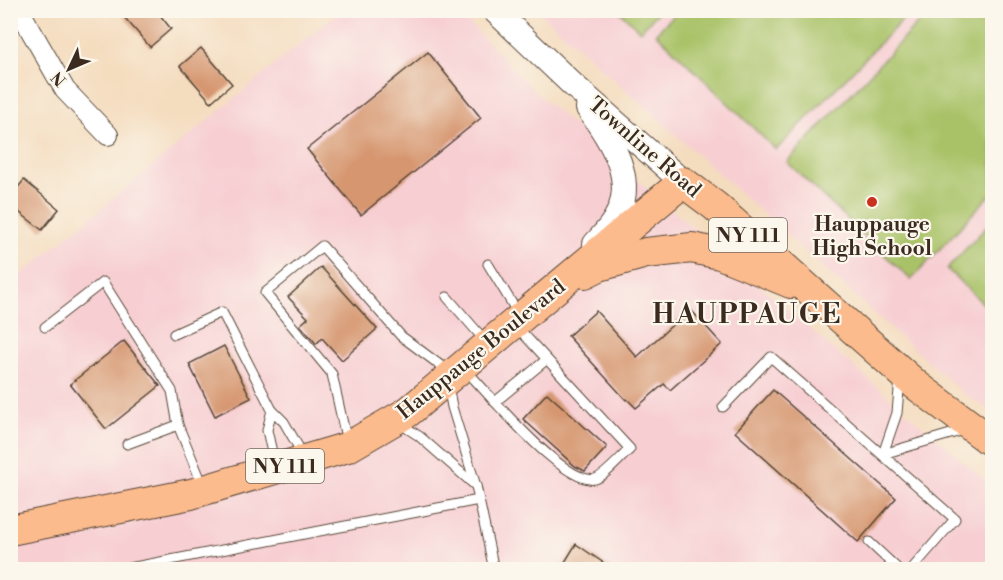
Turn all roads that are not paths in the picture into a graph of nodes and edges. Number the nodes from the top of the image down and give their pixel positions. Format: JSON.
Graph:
{"nodes":[{"id":1,"x":19,"y":10,"type":"edge"},
{"id":2,"x":494,"y":10,"type":"edge"},
{"id":3,"x":505,"y":10,"type":"edge"},
{"id":4,"x":520,"y":35,"type":"junction"},
{"id":5,"x":572,"y":84,"type":"junction"},
{"id":6,"x":108,"y":135,"type":"dead end"},
{"id":7,"x":683,"y":182,"type":"junction"},
{"id":8,"x":488,"y":264,"type":"dead end"},
{"id":9,"x":557,"y":287,"type":"junction"},
{"id":10,"x":810,"y":291,"type":"junction"},
{"id":11,"x":447,"y":297,"type":"dead end"},
{"id":12,"x":517,"y":320,"type":"junction"},
{"id":13,"x":45,"y":327,"type":"dead end"},
{"id":14,"x":174,"y":334,"type":"dead end"},
{"id":15,"x":488,"y":344,"type":"junction"},
{"id":16,"x":546,"y":360,"type":"junction"},
{"id":17,"x":900,"y":372,"type":"junction"},
{"id":18,"x":454,"y":373,"type":"junction"},
{"id":19,"x":495,"y":402,"type":"junction"},
{"id":20,"x":723,"y":407,"type":"dead end"},
{"id":21,"x":272,"y":410,"type":"junction"},
{"id":22,"x":395,"y":420,"type":"junction"},
{"id":23,"x":178,"y":425,"type":"junction"},
{"id":24,"x":982,"y":435,"type":"edge"},
{"id":25,"x":127,"y":444,"type":"dead end"},
{"id":26,"x":348,"y":447,"type":"junction"},
{"id":27,"x":883,"y":454,"type":"junction"},
{"id":28,"x":305,"y":460,"type":"junction"},
{"id":29,"x":276,"y":468,"type":"junction"},
{"id":30,"x":476,"y":486,"type":"junction"},
{"id":31,"x":204,"y":490,"type":"junction"},
{"id":32,"x":478,"y":500,"type":"junction"},
{"id":33,"x":10,"y":530,"type":"edge"},
{"id":34,"x":869,"y":542,"type":"dead end"},
{"id":35,"x":119,"y":570,"type":"edge"},
{"id":36,"x":494,"y":570,"type":"edge"},
{"id":37,"x":899,"y":570,"type":"edge"},
{"id":38,"x":911,"y":570,"type":"edge"}],
"edges":[{"from":1,"to":6,"type":"street"},
{"from":2,"to":4,"type":"street","name":"Townline Road"},
{"from":3,"to":4,"type":"street"},
{"from":4,"to":5,"type":"street","name":"Townline Road"},
{"from":5,"to":7,"type":"street","name":"Townline Road"},
{"from":5,"to":9,"type":"street"},
{"from":7,"to":9,"type":"main road","name":"Hauppauge Boulevard","number":"NY 111"},
{"from":7,"to":10,"type":"main road","name":"Townline Road","number":"NY 111"},
{"from":8,"to":12,"type":"lane"},
{"from":9,"to":10,"type":"main road","number":"NY 111"},
{"from":9,"to":12,"type":"main road","name":"Hauppauge Boulevard","number":"NY 111"},
{"from":10,"to":17,"type":"main road","name":"Townline Road","number":"NY 111"},
{"from":11,"to":15,"type":"lane"},
{"from":12,"to":15,"type":"main road","name":"Hauppauge Boulevard","number":"NY 111"},
{"from":12,"to":16,"type":"lane"},
{"from":13,"to":23,"type":"lane"},
{"from":14,"to":21,"type":"lane"},
{"from":15,"to":18,"type":"main road","name":"Hauppauge Boulevard","number":"NY 111"},
{"from":16,"to":19,"type":"lane"},
{"from":16,"to":19,"type":"lane"},
{"from":17,"to":24,"type":"main road","name":"Townline Road","number":"NY 111"},
{"from":17,"to":27,"type":"lane"},
{"from":18,"to":19,"type":"lane"},
{"from":18,"to":22,"type":"main road","name":"Hauppauge Boulevard","number":"NY 111"},
{"from":18,"to":26,"type":"lane"},
{"from":18,"to":30,"type":"lane"},
{"from":20,"to":27,"type":"lane"},
{"from":21,"to":28,"type":"lane"},
{"from":21,"to":29,"type":"lane"},
{"from":22,"to":26,"type":"main road","name":"Hauppauge Boulevard","number":"NY 111"},
{"from":22,"to":30,"type":"lane"},
{"from":23,"to":25,"type":"lane"},
{"from":23,"to":31,"type":"lane"},
{"from":24,"to":27,"type":"lane"},
{"from":26,"to":28,"type":"main road","name":"Hauppauge Boulevard","number":"NY 111"},
{"from":27,"to":38,"type":"lane"},
{"from":28,"to":29,"type":"main road","name":"Hauppauge Boulevard","number":"NY 111"},
{"from":29,"to":31,"type":"main road","name":"Hauppauge Boulevard","number":"NY 111"},
{"from":30,"to":32,"type":"lane"},
{"from":31,"to":33,"type":"main road","name":"Hauppauge Boulevard","number":"NY 111"},
{"from":32,"to":35,"type":"lane"},
{"from":32,"to":36,"type":"lane"},
{"from":34,"to":37,"type":"lane"}]}
